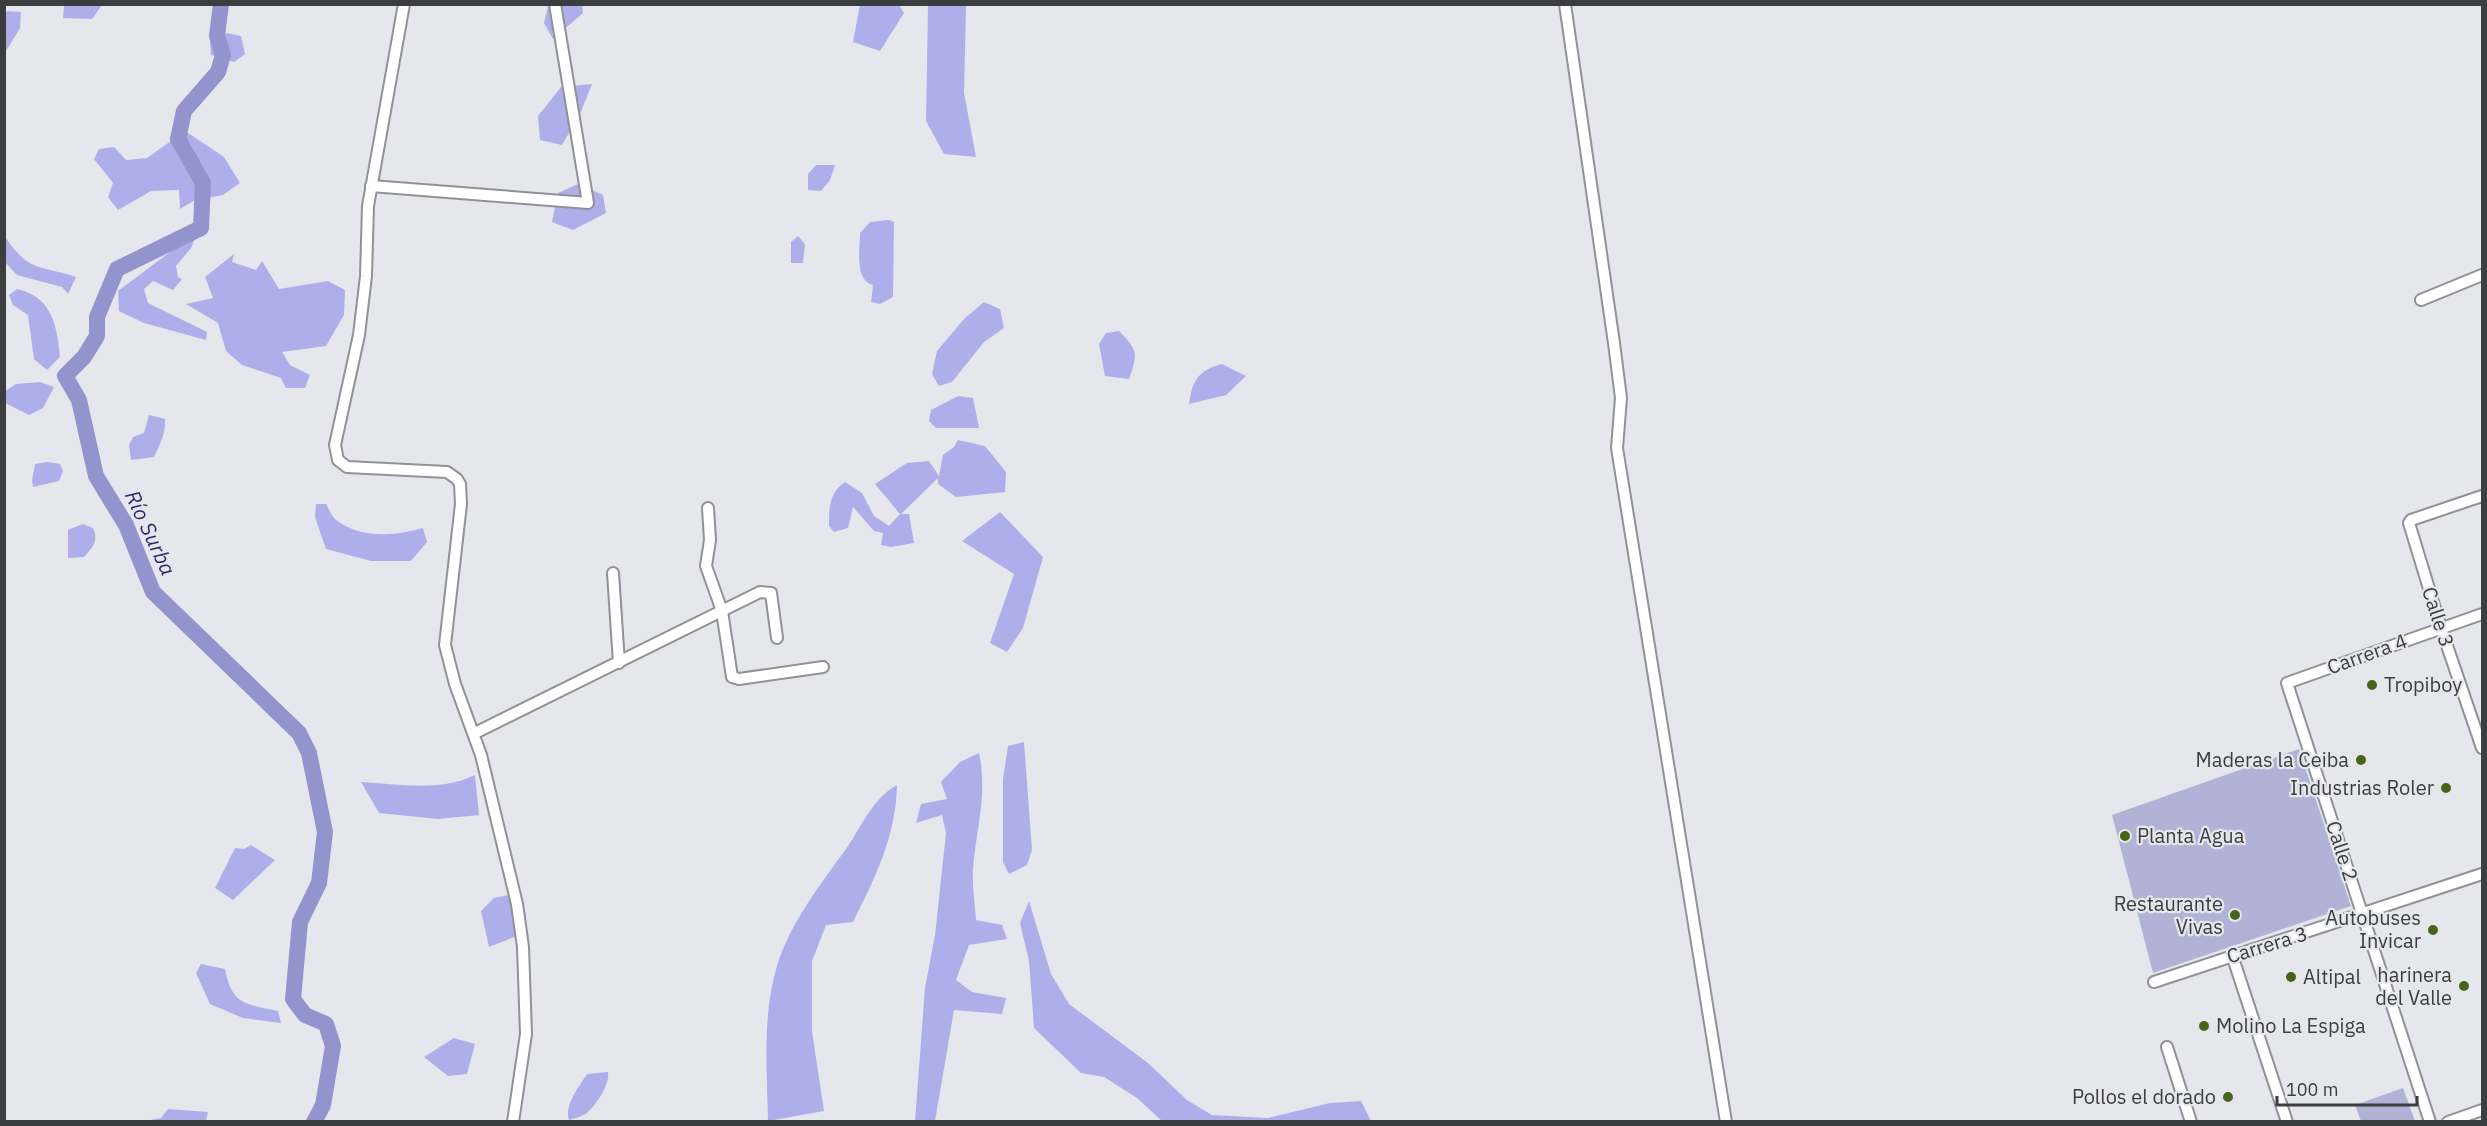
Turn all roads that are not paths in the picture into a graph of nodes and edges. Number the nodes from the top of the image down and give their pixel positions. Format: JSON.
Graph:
{"nodes":[{"id":1,"x":404,"y":4,"type":"edge"},
{"id":2,"x":555,"y":4,"type":"edge"},
{"id":3,"x":1565,"y":4,"type":"edge"},
{"id":4,"x":371,"y":186,"type":"junction"},
{"id":5,"x":2482,"y":275,"type":"edge"},
{"id":6,"x":2421,"y":300,"type":"dead end"},
{"id":7,"x":2482,"y":496,"type":"edge"},
{"id":8,"x":708,"y":508,"type":"dead end"},
{"id":9,"x":613,"y":573,"type":"dead end"},
{"id":10,"x":722,"y":611,"type":"junction"},
{"id":11,"x":2482,"y":614,"type":"edge"},
{"id":12,"x":2441,"y":628,"type":"junction"},
{"id":13,"x":777,"y":639,"type":"dead end"},
{"id":14,"x":619,"y":663,"type":"junction"},
{"id":15,"x":823,"y":666,"type":"dead end"},
{"id":16,"x":2287,"y":683,"type":"joint"},
{"id":17,"x":475,"y":733,"type":"junction"},
{"id":18,"x":2482,"y":748,"type":"edge"},
{"id":19,"x":2482,"y":874,"type":"edge"},
{"id":20,"x":2362,"y":915,"type":"junction"},
{"id":21,"x":2232,"y":955,"type":"junction"},
{"id":22,"x":2154,"y":982,"type":"dead end"},
{"id":23,"x":2167,"y":1047,"type":"dead end"},
{"id":24,"x":2482,"y":1110,"type":"edge"},
{"id":25,"x":513,"y":1122,"type":"edge"},
{"id":26,"x":1726,"y":1122,"type":"edge"},
{"id":27,"x":2191,"y":1122,"type":"edge"},
{"id":28,"x":2287,"y":1122,"type":"edge"},
{"id":29,"x":2430,"y":1122,"type":"edge"},
{"id":30,"x":2448,"y":1122,"type":"edge"}],
"edges":[{"from":1,"to":4,"type":"street"},
{"from":2,"to":4,"type":"street"},
{"from":3,"to":26,"type":"street"},
{"from":4,"to":17,"type":"street"},
{"from":5,"to":6,"type":"street"},
{"from":7,"to":12,"type":"street","name":"Calle 3"},
{"from":8,"to":10,"type":"street"},
{"from":9,"to":14,"type":"street"},
{"from":10,"to":13,"type":"street"},
{"from":10,"to":14,"type":"street"},
{"from":10,"to":15,"type":"street"},
{"from":11,"to":12,"type":"street","name":"Carrera 4"},
{"from":12,"to":16,"type":"street","name":"Carrera 4"},
{"from":12,"to":18,"type":"street","name":"Calle 3"},
{"from":14,"to":17,"type":"street"},
{"from":16,"to":20,"type":"street","name":"Calle 2"},
{"from":17,"to":25,"type":"street"},
{"from":19,"to":20,"type":"street","name":"Carrera 3"},
{"from":20,"to":21,"type":"street","name":"Carrera 3"},
{"from":20,"to":29,"type":"street","name":"Calle 2"},
{"from":21,"to":22,"type":"street","name":"Carrera 3"},
{"from":21,"to":28,"type":"street"},
{"from":23,"to":27,"type":"street"},
{"from":24,"to":30,"type":"street"}]}
